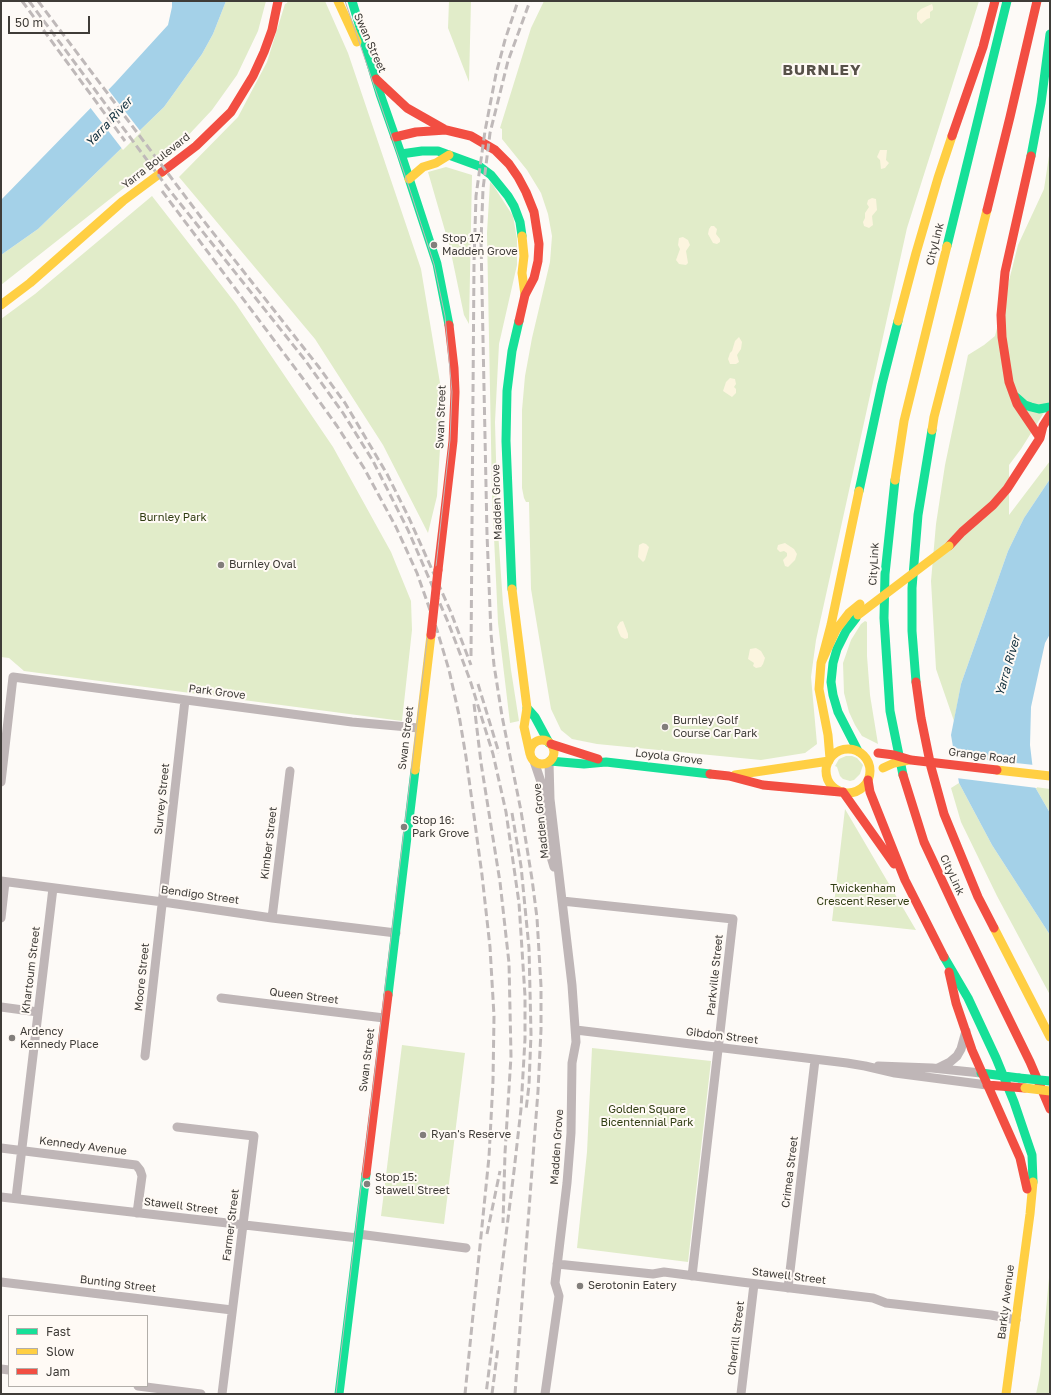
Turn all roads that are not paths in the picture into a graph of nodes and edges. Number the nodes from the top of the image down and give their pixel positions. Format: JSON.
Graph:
{"nodes":[{"id":1,"x":278,"y":1,"type":"edge"},
{"id":2,"x":338,"y":1,"type":"edge"},
{"id":3,"x":352,"y":1,"type":"edge"},
{"id":4,"x":995,"y":1,"type":"edge"},
{"id":5,"x":1007,"y":1,"type":"edge"},
{"id":6,"x":1037,"y":1,"type":"edge"},
{"id":7,"x":1050,"y":34,"type":"edge"},
{"id":8,"x":376,"y":79,"type":"junction"},
{"id":9,"x":380,"y":94,"type":"junction"},
{"id":10,"x":446,"y":130,"type":"junction"},
{"id":11,"x":395,"y":137,"type":"junction"},
{"id":12,"x":401,"y":154,"type":"junction"},
{"id":13,"x":450,"y":155,"type":"junction"},
{"id":14,"x":410,"y":180,"type":"junction"},
{"id":15,"x":525,"y":295,"type":"junction"},
{"id":16,"x":1,"y":305,"type":"edge"},
{"id":17,"x":1012,"y":392,"type":"junction"},
{"id":18,"x":1050,"y":407,"type":"edge"},
{"id":19,"x":1050,"y":415,"type":"edge"},
{"id":20,"x":1050,"y":435,"type":"edge"},
{"id":21,"x":1040,"y":438,"type":"junction"},
{"id":22,"x":949,"y":542,"type":"junction"},
{"id":23,"x":821,"y":663,"type":"junction"},
{"id":24,"x":185,"y":700,"type":"junction"},
{"id":25,"x":527,"y":708,"type":"junction"},
{"id":26,"x":419,"y":728,"type":"junction"},
{"id":27,"x":550,"y":743,"type":"junction"},
{"id":28,"x":859,"y":752,"type":"junction"},
{"id":29,"x":532,"y":758,"type":"junction"},
{"id":30,"x":829,"y":760,"type":"junction"},
{"id":31,"x":911,"y":760,"type":"junction"},
{"id":32,"x":549,"y":761,"type":"junction"},
{"id":33,"x":606,"y":762,"type":"junction"},
{"id":34,"x":290,"y":771,"type":"dead end"},
{"id":35,"x":729,"y":776,"type":"junction"},
{"id":36,"x":1050,"y":776,"type":"edge"},
{"id":37,"x":869,"y":780,"type":"junction"},
{"id":38,"x":1,"y":782,"type":"edge"},
{"id":39,"x":842,"y":792,"type":"junction"},
{"id":40,"x":905,"y":880,"type":"junction"},
{"id":41,"x":3,"y":882,"type":"edge"},
{"id":42,"x":53,"y":888,"type":"junction"},
{"id":43,"x":562,"y":901,"type":"junction"},
{"id":44,"x":163,"y":902,"type":"junction"},
{"id":45,"x":1,"y":918,"type":"edge"},
{"id":46,"x":272,"y":918,"type":"junction"},
{"id":47,"x":396,"y":933,"type":"junction"},
{"id":48,"x":949,"y":968,"type":"junction"},
{"id":49,"x":221,"y":998,"type":"dead end"},
{"id":50,"x":1,"y":1007,"type":"edge"},
{"id":51,"x":38,"y":1012,"type":"junction"},
{"id":52,"x":384,"y":1018,"type":"junction"},
{"id":53,"x":576,"y":1030,"type":"junction"},
{"id":54,"x":966,"y":1031,"type":"junction"},
{"id":55,"x":1050,"y":1037,"type":"edge"},
{"id":56,"x":719,"y":1048,"type":"junction"},
{"id":57,"x":145,"y":1056,"type":"dead end"},
{"id":58,"x":815,"y":1060,"type":"junction"},
{"id":59,"x":864,"y":1066,"type":"junction"},
{"id":60,"x":937,"y":1068,"type":"junction"},
{"id":61,"x":981,"y":1073,"type":"junction"},
{"id":62,"x":1003,"y":1076,"type":"junction"},
{"id":63,"x":1050,"y":1081,"type":"edge"},
{"id":64,"x":986,"y":1085,"type":"junction"},
{"id":65,"x":1008,"y":1087,"type":"junction"},
{"id":66,"x":1050,"y":1091,"type":"edge"},
{"id":67,"x":1050,"y":1109,"type":"edge"},
{"id":68,"x":177,"y":1128,"type":"dead end"},
{"id":69,"x":1,"y":1148,"type":"edge"},
{"id":70,"x":22,"y":1151,"type":"junction"},
{"id":71,"x":1,"y":1197,"type":"edge"},
{"id":72,"x":16,"y":1198,"type":"junction"},
{"id":73,"x":137,"y":1213,"type":"junction"},
{"id":74,"x":1030,"y":1214,"type":"junction"},
{"id":75,"x":243,"y":1225,"type":"junction"},
{"id":76,"x":358,"y":1236,"type":"junction"},
{"id":77,"x":466,"y":1248,"type":"dead end"},
{"id":78,"x":557,"y":1264,"type":"junction"},
{"id":79,"x":692,"y":1276,"type":"junction"},
{"id":80,"x":1,"y":1282,"type":"edge"},
{"id":81,"x":754,"y":1284,"type":"junction"},
{"id":82,"x":788,"y":1288,"type":"junction"},
{"id":83,"x":232,"y":1310,"type":"junction"},
{"id":84,"x":1016,"y":1320,"type":"junction"},
{"id":85,"x":146,"y":1387,"type":"edge"},
{"id":86,"x":201,"y":1394,"type":"edge"},
{"id":87,"x":222,"y":1394,"type":"edge"},
{"id":88,"x":339,"y":1394,"type":"edge"},
{"id":89,"x":545,"y":1394,"type":"edge"},
{"id":90,"x":742,"y":1394,"type":"edge"},
{"id":91,"x":1006,"y":1394,"type":"edge"}],
"edges":[{"from":1,"to":16,"type":"main road","name":"Yarra Boulevard"},
{"from":2,"to":9,"type":"main road","name":"Swan Street"},
{"from":3,"to":8,"type":"main road","name":"Swan Street"},
{"from":4,"to":23,"type":"main road"},
{"from":5,"to":67,"type":"main road","name":"CityLink"},
{"from":6,"to":55,"type":"main road","name":"CityLink"},
{"from":7,"to":17,"type":"main road"},
{"from":8,"to":9,"type":"main road","name":"Swan Street"},
{"from":8,"to":10,"type":"main road"},
{"from":9,"to":11,"type":"main road","name":"Swan Street"},
{"from":10,"to":11,"type":"main road","name":"Madden Grove"},
{"from":10,"to":15,"type":"main road","name":"Madden Grove"},
{"from":11,"to":12,"type":"main road","name":"Swan Street"},
{"from":12,"to":13,"type":"main road","name":"Madden Grove"},
{"from":12,"to":14,"type":"main road","name":"Swan Street"},
{"from":13,"to":14,"type":"main road"},
{"from":13,"to":15,"type":"main road","name":"Madden Grove"},
{"from":14,"to":26,"type":"main road","name":"Swan Street","bridge":true},
{"from":15,"to":25,"type":"main road","name":"Madden Grove"},
{"from":17,"to":18,"type":"main road"},
{"from":17,"to":21,"type":"main road"},
{"from":19,"to":21,"type":"main road"},
{"from":20,"to":21,"type":"main road"},
{"from":21,"to":22,"type":"main road"},
{"from":22,"to":23,"type":"main road"},
{"from":22,"to":28,"type":"main road","bridge":true},
{"from":23,"to":30,"type":"main road"},
{"from":24,"to":26,"type":"street","name":"Park Grove"},
{"from":24,"to":38,"type":"street","name":"Park Grove"},
{"from":24,"to":44,"type":"street","name":"Survey Street"},
{"from":25,"to":27,"type":"main road","name":"Madden Grove"},
{"from":25,"to":29,"type":"main road","name":"Madden Grove"},
{"from":26,"to":47,"type":"main road","name":"Swan Street"},
{"from":27,"to":29,"type":"main road"},
{"from":27,"to":32,"type":"main road"},
{"from":27,"to":33,"type":"main road","name":"Loyola Grove"},
{"from":28,"to":30,"type":"main road"},
{"from":28,"to":31,"type":"main road","name":"Grange Road","bridge":true},
{"from":28,"to":37,"type":"main road"},
{"from":29,"to":32,"type":"main road"},
{"from":29,"to":43,"type":"street","name":"Madden Grove"},
{"from":30,"to":35,"type":"main road","name":"Loyola Grove"},
{"from":30,"to":39,"type":"main road"},
{"from":31,"to":36,"type":"main road","name":"Grange Road","bridge":true},
{"from":31,"to":37,"type":"main road","name":"Grange Road","bridge":true},
{"from":32,"to":33,"type":"main road","name":"Loyola Grove"},
{"from":32,"to":43,"type":"street","name":"Madden Grove"},
{"from":33,"to":35,"type":"main road","name":"Loyola Grove"},
{"from":34,"to":46,"type":"street","name":"Kimber Street"},
{"from":35,"to":39,"type":"main road","name":"Loyola Grove"},
{"from":37,"to":39,"type":"main road"},
{"from":37,"to":40,"type":"main road"},
{"from":39,"to":40,"type":"main road"},
{"from":40,"to":48,"type":"main road"},
{"from":41,"to":42,"type":"street","name":"Bendigo Street"},
{"from":41,"to":45,"type":"street"},
{"from":42,"to":44,"type":"street","name":"Bendigo Street"},
{"from":42,"to":51,"type":"street","name":"Khartoum Street"},
{"from":43,"to":53,"type":"street","name":"Madden Grove"},
{"from":43,"to":56,"type":"street","name":"Parkville Street"},
{"from":44,"to":46,"type":"street","name":"Bendigo Street"},
{"from":44,"to":57,"type":"street","name":"Moore Street"},
{"from":46,"to":47,"type":"street","name":"Bendigo Street"},
{"from":47,"to":52,"type":"main road","name":"Swan Street"},
{"from":48,"to":54,"type":"main road","name":"Barkly Avenue"},
{"from":48,"to":62,"type":"main road","name":"Barkly Avenue"},
{"from":49,"to":52,"type":"street","name":"Queen Street"},
{"from":50,"to":51,"type":"street"},
{"from":51,"to":70,"type":"street","name":"Khartoum Street"},
{"from":52,"to":76,"type":"main road","name":"Swan Street"},
{"from":53,"to":56,"type":"street","name":"Gibdon Street"},
{"from":53,"to":78,"type":"street","name":"Madden Grove"},
{"from":54,"to":60,"type":"street"},
{"from":54,"to":61,"type":"main road","name":"Barkly Avenue"},
{"from":56,"to":58,"type":"street","name":"Gibdon Street"},
{"from":56,"to":79,"type":"street","name":"Parkville Street"},
{"from":58,"to":59,"type":"street","name":"Gibdon Street"},
{"from":58,"to":82,"type":"street","name":"Crimea Street"},
{"from":59,"to":60,"type":"street","name":"Gibdon Street"},
{"from":59,"to":64,"type":"street","name":"Gibdon Street"},
{"from":60,"to":61,"type":"street","name":"Gibdon Street"},
{"from":61,"to":62,"type":"main road","name":"Gibdon Street"},
{"from":61,"to":64,"type":"main road","name":"Barkly Avenue"},
{"from":62,"to":63,"type":"main road","name":"Gibdon Street","bridge":true},
{"from":62,"to":65,"type":"main road","name":"Barkly Avenue"},
{"from":64,"to":65,"type":"main road","name":"Gibdon Street"},
{"from":64,"to":74,"type":"main road","name":"Barkly Avenue"},
{"from":65,"to":66,"type":"main road","name":"Gibdon Street","bridge":true},
{"from":65,"to":74,"type":"main road","name":"Barkly Avenue"},
{"from":68,"to":75,"type":"street","name":"Farmer Street"},
{"from":69,"to":70,"type":"street","name":"Kennedy Avenue"},
{"from":70,"to":72,"type":"street","name":"Khartoum Street"},
{"from":70,"to":73,"type":"street","name":"Kennedy Avenue"},
{"from":71,"to":72,"type":"street","name":"Stawell Street"},
{"from":72,"to":73,"type":"street","name":"Stawell Street"},
{"from":73,"to":75,"type":"street","name":"Stawell Street"},
{"from":74,"to":84,"type":"main road","name":"Barkly Avenue"},
{"from":75,"to":76,"type":"street","name":"Stawell Street"},
{"from":75,"to":83,"type":"street","name":"Farmer Street"},
{"from":76,"to":77,"type":"street","name":"Stawell Street"},
{"from":76,"to":88,"type":"main road","name":"Swan Street"},
{"from":78,"to":79,"type":"street","name":"Stawell Street"},
{"from":78,"to":89,"type":"street","name":"Madden Grove"},
{"from":79,"to":81,"type":"street","name":"Stawell Street"},
{"from":80,"to":83,"type":"street","name":"Bunting Street"},
{"from":81,"to":82,"type":"street","name":"Stawell Street"},
{"from":81,"to":90,"type":"street","name":"Cherrill Street"},
{"from":82,"to":84,"type":"street","name":"Stawell Street"},
{"from":83,"to":87,"type":"street","name":"Farmer Street"},
{"from":84,"to":91,"type":"main road","name":"Barkly Avenue"},
{"from":85,"to":86,"type":"street"}]}
